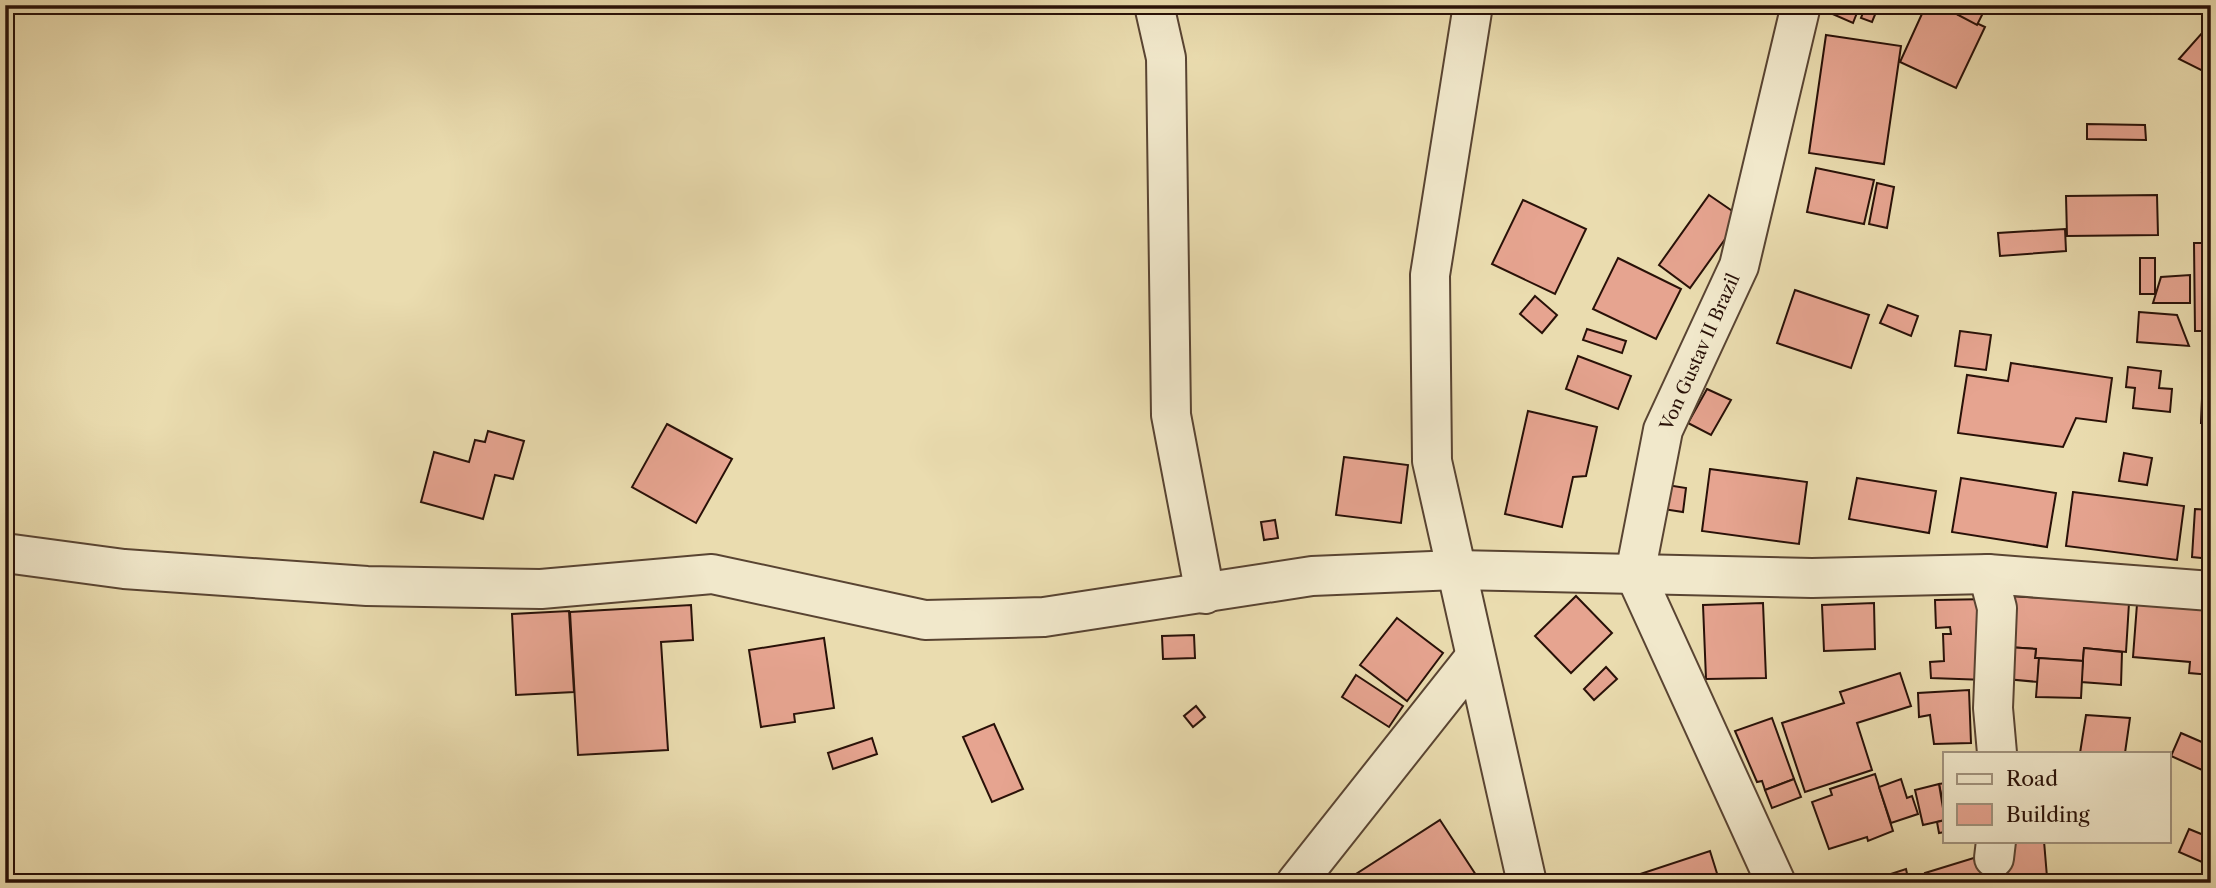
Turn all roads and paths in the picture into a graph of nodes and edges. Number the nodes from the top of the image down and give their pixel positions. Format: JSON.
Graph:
{"nodes":[{"id":1,"x":1154,"y":5,"type":"edge"},
{"id":2,"x":1473,"y":5,"type":"edge"},
{"id":3,"x":1801,"y":5,"type":"edge"},
{"id":4,"x":5,"y":553,"type":"edge"},
{"id":5,"x":1456,"y":570,"type":"junction"},
{"id":6,"x":1634,"y":574,"type":"junction"},
{"id":7,"x":1988,"y":574,"type":"junction"},
{"id":8,"x":2211,"y":591,"type":"edge"},
{"id":9,"x":1205,"y":594,"type":"junction"},
{"id":10,"x":1475,"y":657,"type":"junction"},
{"id":11,"x":1997,"y":752,"type":"edge"},
{"id":12,"x":1296,"y":883,"type":"edge"},
{"id":13,"x":1527,"y":883,"type":"edge"},
{"id":14,"x":1776,"y":883,"type":"edge"}],
"edges":[{"from":1,"to":9,"type":"street"},
{"from":2,"to":5,"type":"street"},
{"from":3,"to":6,"type":"street","name":"Von Gustav II Brazil"},
{"from":4,"to":9,"type":"street"},
{"from":5,"to":6,"type":"street"},
{"from":5,"to":9,"type":"street"},
{"from":5,"to":10,"type":"street"},
{"from":6,"to":7,"type":"street"},
{"from":6,"to":14,"type":"street"},
{"from":7,"to":8,"type":"street"},
{"from":7,"to":11,"type":"street"},
{"from":10,"to":12,"type":"street"},
{"from":10,"to":13,"type":"street"}]}
